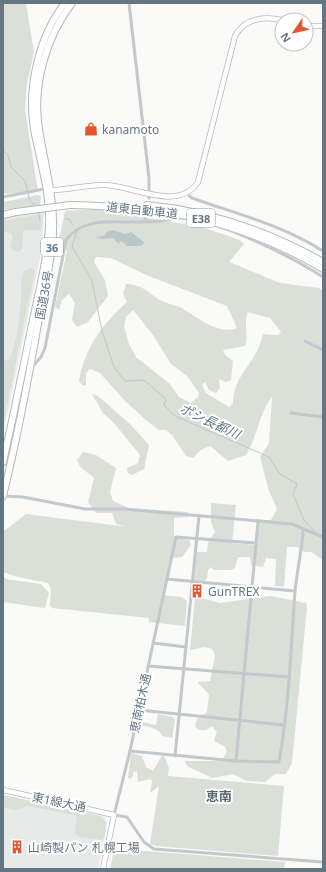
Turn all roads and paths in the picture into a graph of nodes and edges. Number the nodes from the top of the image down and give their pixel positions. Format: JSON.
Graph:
{"nodes":[{"id":1,"x":65,"y":3,"type":"edge"},
{"id":2,"x":72,"y":3,"type":"edge"},
{"id":3,"x":129,"y":3,"type":"edge"},
{"id":4,"x":274,"y":19,"type":"edge"},
{"id":5,"x":47,"y":190,"type":"junction"},
{"id":6,"x":186,"y":193,"type":"junction"},
{"id":7,"x":150,"y":196,"type":"junction"},
{"id":8,"x":3,"y":197,"type":"edge"},
{"id":9,"x":70,"y":205,"type":"junction"},
{"id":10,"x":147,"y":212,"type":"dead end"},
{"id":11,"x":3,"y":214,"type":"edge"},
{"id":12,"x":145,"y":221,"type":"junction"},
{"id":13,"x":323,"y":251,"type":"edge"},
{"id":14,"x":323,"y":262,"type":"edge"},
{"id":15,"x":323,"y":269,"type":"edge"},
{"id":16,"x":323,"y":277,"type":"edge"},
{"id":17,"x":55,"y":288,"type":"junction"},
{"id":18,"x":44,"y":293,"type":"junction"},
{"id":19,"x":305,"y":340,"type":"dead end"},
{"id":20,"x":323,"y":350,"type":"edge"},
{"id":21,"x":31,"y":364,"type":"junction"},
{"id":22,"x":291,"y":413,"type":"dead end"},
{"id":23,"x":323,"y":417,"type":"edge"},
{"id":24,"x":3,"y":462,"type":"edge"},
{"id":25,"x":3,"y":496,"type":"edge"},
{"id":26,"x":199,"y":516,"type":"junction"},
{"id":27,"x":258,"y":522,"type":"junction"},
{"id":28,"x":302,"y":529,"type":"junction"},
{"id":29,"x":323,"y":536,"type":"edge"},
{"id":30,"x":197,"y":538,"type":"junction"},
{"id":31,"x":256,"y":543,"type":"junction"},
{"id":32,"x":167,"y":579,"type":"junction"},
{"id":33,"x":192,"y":581,"type":"junction"},
{"id":34,"x":251,"y":586,"type":"junction"},
{"id":35,"x":295,"y":591,"type":"junction"},
{"id":36,"x":153,"y":643,"type":"junction"},
{"id":37,"x":186,"y":647,"type":"junction"},
{"id":38,"x":148,"y":666,"type":"junction"},
{"id":39,"x":184,"y":669,"type":"junction"},
{"id":40,"x":244,"y":672,"type":"junction"},
{"id":41,"x":289,"y":677,"type":"junction"},
{"id":42,"x":139,"y":710,"type":"junction"},
{"id":43,"x":179,"y":714,"type":"junction"},
{"id":44,"x":240,"y":720,"type":"junction"},
{"id":45,"x":284,"y":725,"type":"junction"},
{"id":46,"x":130,"y":750,"type":"junction"},
{"id":47,"x":175,"y":756,"type":"junction"},
{"id":48,"x":236,"y":761,"type":"junction"},
{"id":49,"x":3,"y":790,"type":"edge"},
{"id":50,"x":114,"y":814,"type":"junction"},
{"id":51,"x":323,"y":862,"type":"edge"},
{"id":52,"x":102,"y":869,"type":"edge"}],
"edges":[{"from":1,"to":5,"type":"highway","name":"国道36号","number":"36"},
{"from":2,"to":5,"type":"highway","name":"国道36号","number":"36"},
{"from":3,"to":7,"type":"street"},
{"from":4,"to":6,"type":"street"},
{"from":5,"to":7,"type":"street"},
{"from":5,"to":8,"type":"street"},
{"from":5,"to":18,"type":"highway","name":"国道36号","number":"36"},
{"from":5,"to":24,"type":"highway","name":"国道36号","number":"36"},
{"from":6,"to":7,"type":"street"},
{"from":6,"to":13,"type":"street"},
{"from":9,"to":11,"type":"highway","name":"道東自動車道","number":"E38","bridge":true},
{"from":9,"to":14,"type":"highway","name":"道東自動車道","number":"E38"},
{"from":9,"to":15,"type":"highway","name":"道東自動車道","number":"E38"},
{"from":10,"to":12,"type":"street"},
{"from":12,"to":16,"type":"street"},
{"from":12,"to":17,"type":"street"},
{"from":17,"to":18,"type":"street"},
{"from":17,"to":21,"type":"street"},
{"from":18,"to":21,"type":"highway","name":"国道36号","number":"36"},
{"from":19,"to":20,"type":"street"},
{"from":21,"to":25,"type":"highway","name":"国道36号","number":"36"},
{"from":22,"to":23,"type":"street"},
{"from":25,"to":26,"type":"street"},
{"from":26,"to":27,"type":"street"},
{"from":26,"to":30,"type":"street"},
{"from":27,"to":28,"type":"street"},
{"from":27,"to":31,"type":"street"},
{"from":28,"to":29,"type":"street"},
{"from":28,"to":35,"type":"street"},
{"from":30,"to":31,"type":"street"},
{"from":30,"to":32,"type":"street","name":"恵南柏木通"},
{"from":30,"to":33,"type":"street"},
{"from":31,"to":34,"type":"street"},
{"from":32,"to":33,"type":"street"},
{"from":32,"to":36,"type":"street","name":"恵南柏木通"},
{"from":33,"to":34,"type":"street"},
{"from":33,"to":37,"type":"street"},
{"from":34,"to":35,"type":"street"},
{"from":34,"to":40,"type":"street"},
{"from":35,"to":41,"type":"street"},
{"from":36,"to":37,"type":"street"},
{"from":36,"to":38,"type":"street","name":"恵南柏木通"},
{"from":37,"to":39,"type":"street"},
{"from":38,"to":39,"type":"street"},
{"from":38,"to":42,"type":"street","name":"恵南柏木通"},
{"from":39,"to":40,"type":"street"},
{"from":39,"to":43,"type":"street"},
{"from":40,"to":41,"type":"street"},
{"from":40,"to":44,"type":"street"},
{"from":41,"to":45,"type":"street"},
{"from":42,"to":43,"type":"street"},
{"from":42,"to":46,"type":"street","name":"恵南柏木通"},
{"from":43,"to":44,"type":"street"},
{"from":43,"to":47,"type":"street"},
{"from":44,"to":45,"type":"street"},
{"from":44,"to":48,"type":"street"},
{"from":45,"to":48,"type":"street"},
{"from":46,"to":47,"type":"street"},
{"from":46,"to":50,"type":"street","name":"恵南柏木通"},
{"from":47,"to":48,"type":"street"},
{"from":49,"to":50,"type":"street","name":"東1線大通"},
{"from":50,"to":51,"type":"street"},
{"from":50,"to":52,"type":"street","name":"恵南柏木通"}]}
